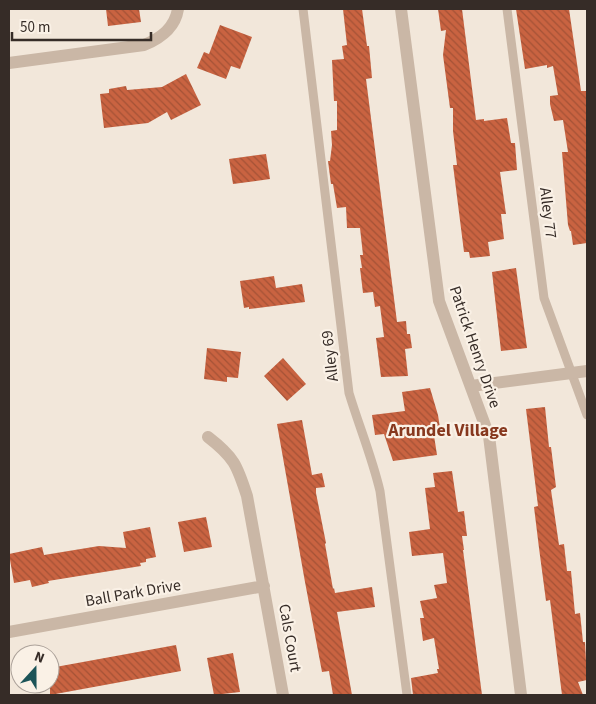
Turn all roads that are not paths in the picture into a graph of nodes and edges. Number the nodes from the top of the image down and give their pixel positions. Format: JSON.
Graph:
{"nodes":[{"id":1,"x":178,"y":9,"type":"edge"},
{"id":2,"x":303,"y":9,"type":"edge"},
{"id":3,"x":401,"y":9,"type":"edge"},
{"id":4,"x":507,"y":9,"type":"edge"},
{"id":5,"x":9,"y":63,"type":"edge"},
{"id":6,"x":587,"y":371,"type":"edge"},
{"id":7,"x":572,"y":373,"type":"junction"},
{"id":8,"x":470,"y":386,"type":"junction"},
{"id":9,"x":587,"y":415,"type":"edge"},
{"id":10,"x":208,"y":436,"type":"dead end"},
{"id":11,"x":264,"y":586,"type":"junction"},
{"id":12,"x":9,"y":632,"type":"edge"},
{"id":13,"x":284,"y":695,"type":"edge"},
{"id":14,"x":407,"y":695,"type":"edge"},
{"id":15,"x":521,"y":695,"type":"edge"}],
"edges":[{"from":1,"to":5,"type":"street"},
{"from":2,"to":14,"type":"lane","name":"Alley 69"},
{"from":3,"to":8,"type":"street","name":"Patrick Henry Drive"},
{"from":4,"to":7,"type":"lane","name":"Alley 77"},
{"from":6,"to":7,"type":"street"},
{"from":7,"to":8,"type":"street"},
{"from":7,"to":9,"type":"lane","name":"Alley 77"},
{"from":8,"to":15,"type":"street","name":"Patrick Henry Drive"},
{"from":10,"to":11,"type":"street","name":"Cals Court"},
{"from":11,"to":12,"type":"street","name":"Ball Park Drive"},
{"from":11,"to":13,"type":"street","name":"Cals Court"}]}
